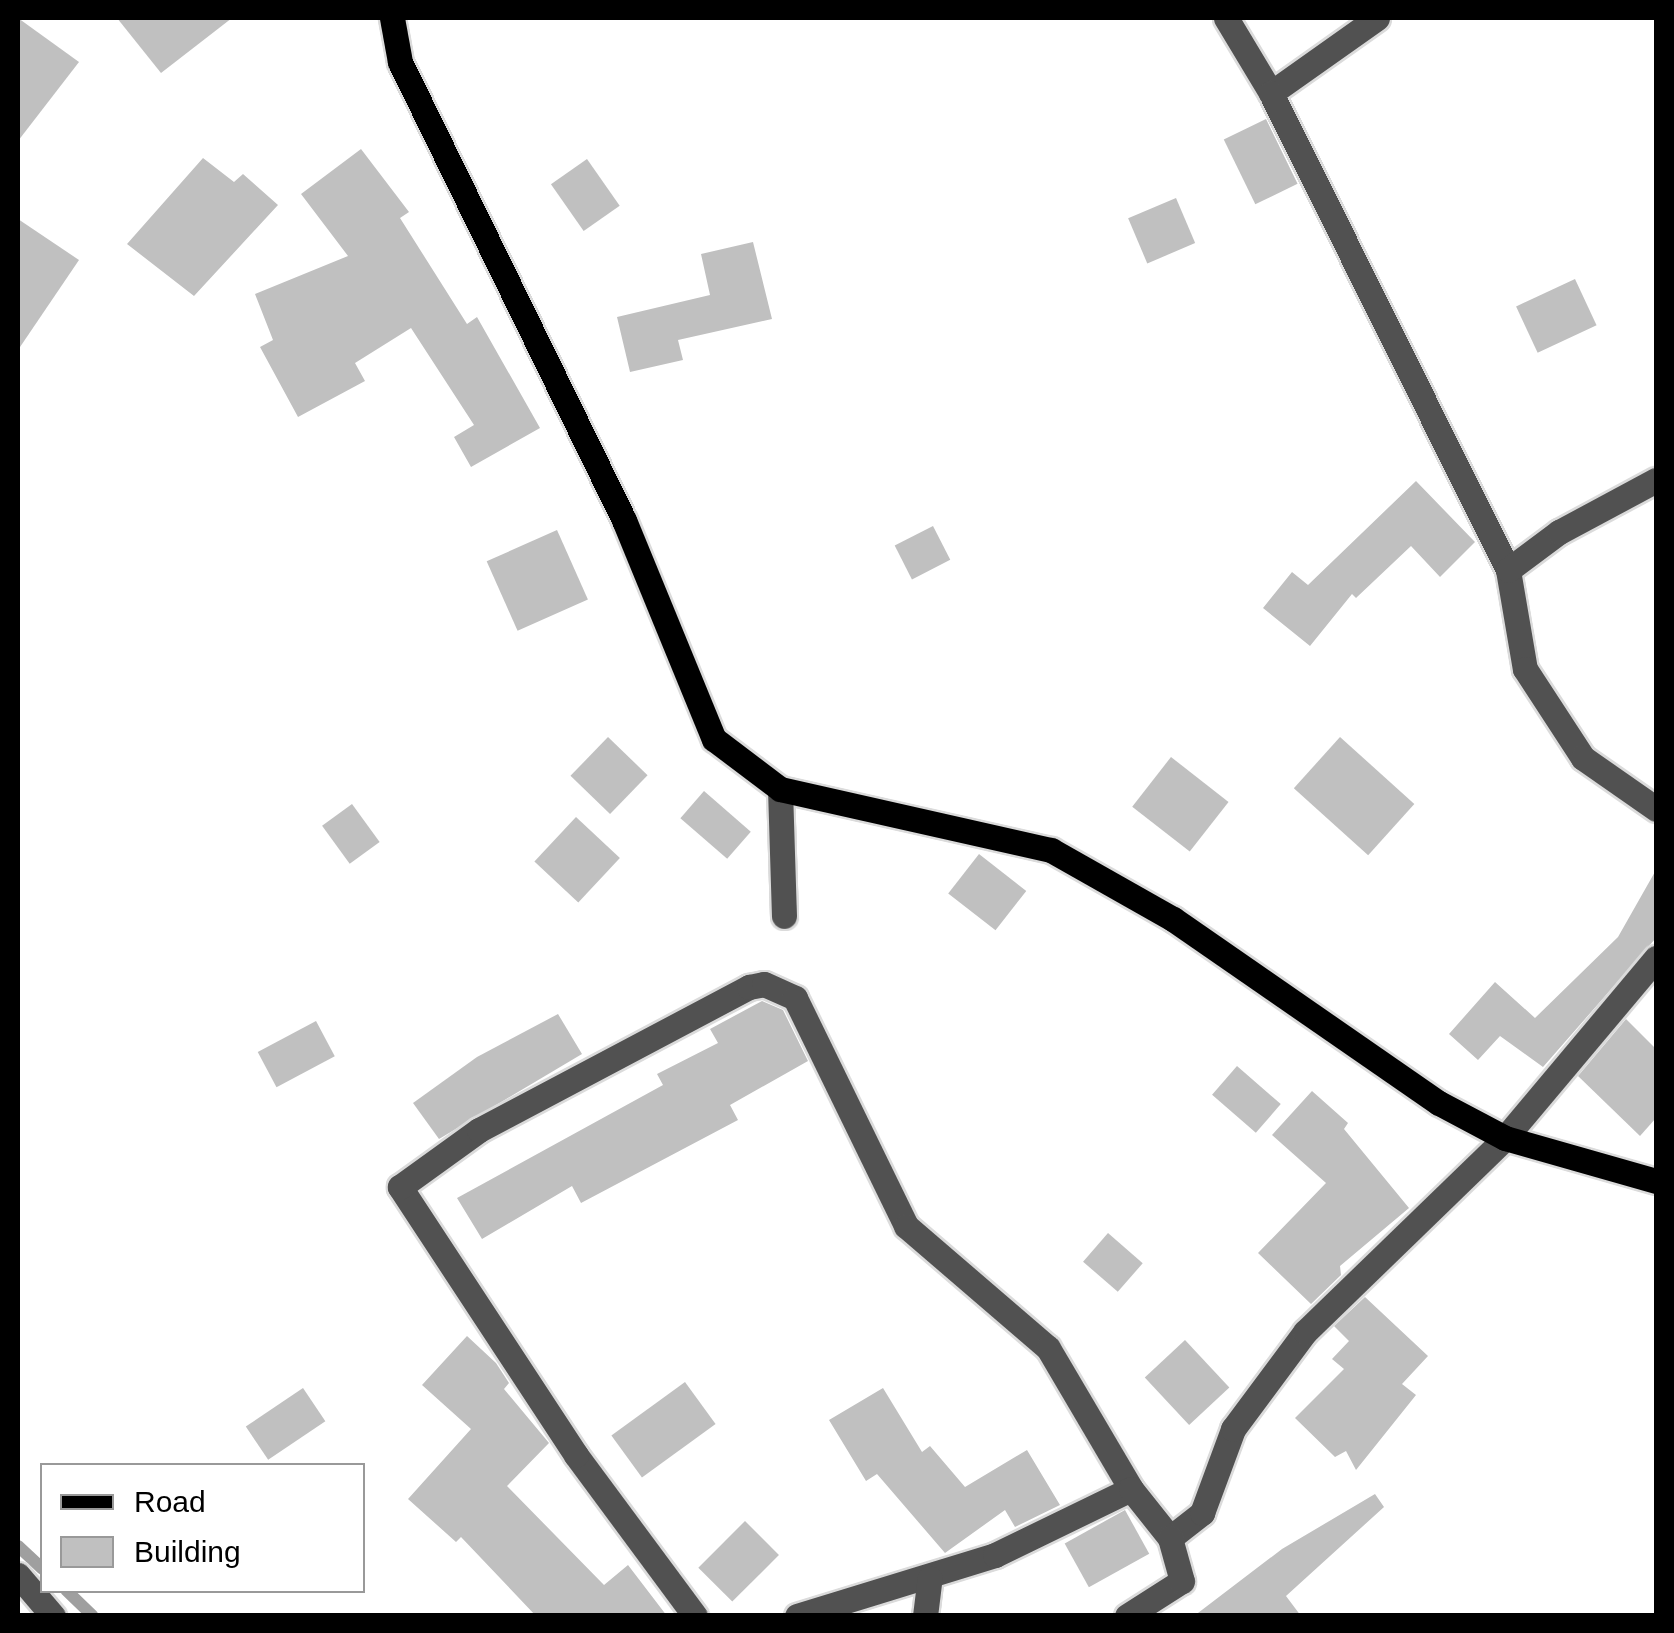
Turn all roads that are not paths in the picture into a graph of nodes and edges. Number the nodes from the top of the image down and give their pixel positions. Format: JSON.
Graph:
{"nodes":[{"id":1,"x":392,"y":18,"type":"edge"},
{"id":2,"x":1226,"y":18,"type":"edge"},
{"id":3,"x":1376,"y":18,"type":"edge"},
{"id":4,"x":1270,"y":93,"type":"junction"},
{"id":5,"x":1656,"y":480,"type":"edge"},
{"id":6,"x":1508,"y":570,"type":"junction"},
{"id":7,"x":780,"y":789,"type":"junction"},
{"id":8,"x":1656,"y":809,"type":"edge"},
{"id":9,"x":784,"y":916,"type":"dead end"},
{"id":10,"x":1656,"y":958,"type":"edge"},
{"id":11,"x":1506,"y":1138,"type":"junction"},
{"id":12,"x":1656,"y":1180,"type":"edge"},
{"id":13,"x":1131,"y":1489,"type":"junction"},
{"id":14,"x":1170,"y":1538,"type":"junction"},
{"id":15,"x":18,"y":1575,"type":"edge"},
{"id":16,"x":930,"y":1578,"type":"junction"},
{"id":17,"x":54,"y":1616,"type":"edge"},
{"id":18,"x":695,"y":1616,"type":"edge"},
{"id":19,"x":797,"y":1616,"type":"edge"},
{"id":20,"x":925,"y":1616,"type":"edge"},
{"id":21,"x":1127,"y":1616,"type":"edge"}],
"edges":[{"from":1,"to":7,"type":"main road"},
{"from":2,"to":4,"type":"street"},
{"from":3,"to":4,"type":"street"},
{"from":4,"to":6,"type":"street"},
{"from":5,"to":6,"type":"street"},
{"from":6,"to":8,"type":"street"},
{"from":7,"to":9,"type":"street"},
{"from":7,"to":11,"type":"main road"},
{"from":10,"to":11,"type":"street"},
{"from":11,"to":12,"type":"main road"},
{"from":11,"to":14,"type":"street"},
{"from":13,"to":14,"type":"street"},
{"from":13,"to":16,"type":"street"},
{"from":13,"to":18,"type":"street"},
{"from":14,"to":21,"type":"street"},
{"from":15,"to":17,"type":"street"},
{"from":16,"to":19,"type":"street"},
{"from":16,"to":20,"type":"street"}]}
